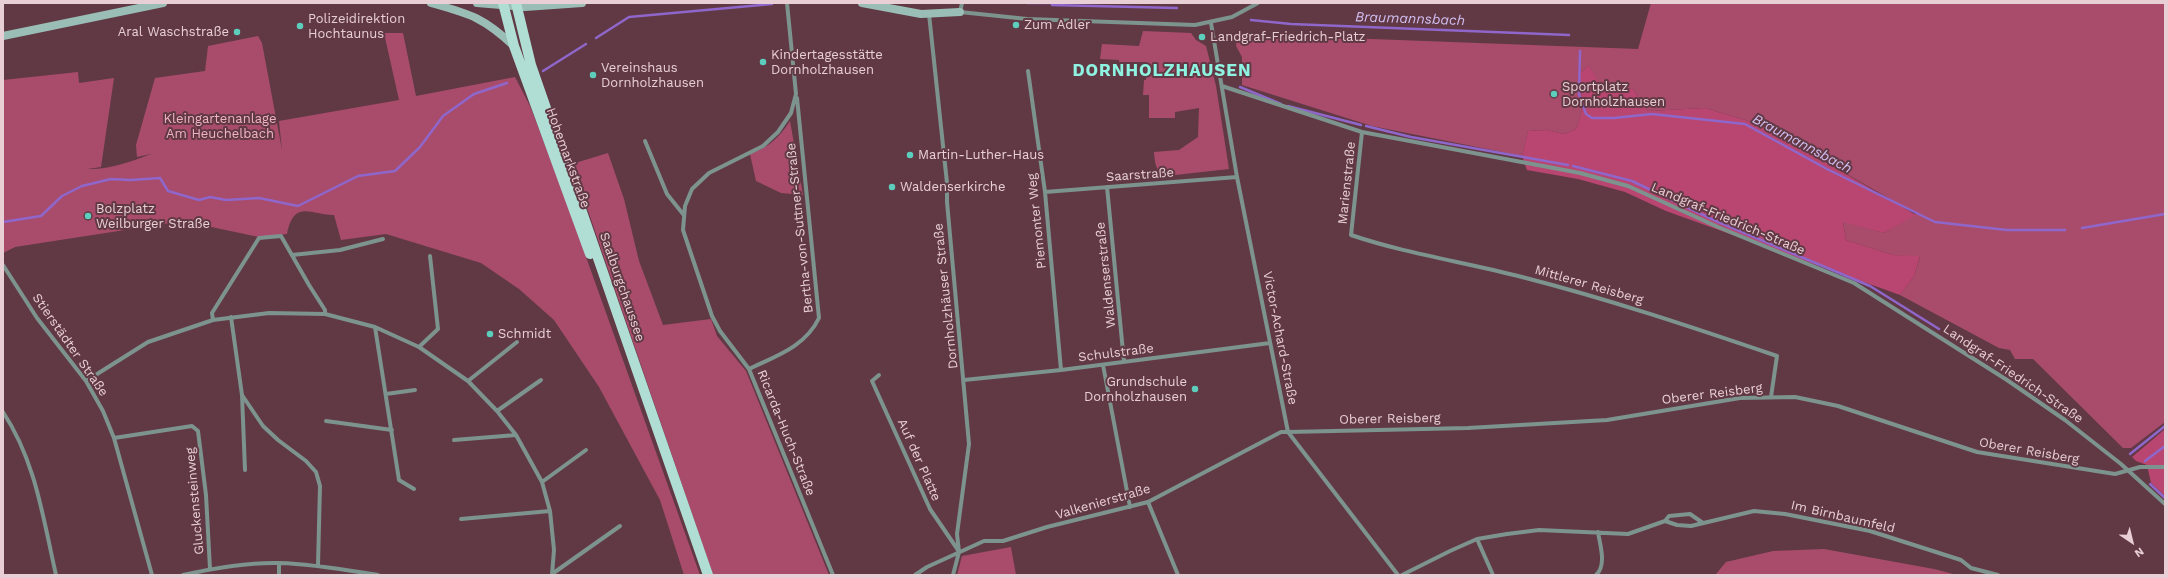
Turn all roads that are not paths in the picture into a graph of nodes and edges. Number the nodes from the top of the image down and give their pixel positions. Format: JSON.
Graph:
{"nodes":[{"id":1,"x":163,"y":3,"type":"edge"},
{"id":2,"x":430,"y":3,"type":"edge"},
{"id":3,"x":477,"y":3,"type":"edge"},
{"id":4,"x":574,"y":3,"type":"edge"},
{"id":5,"x":582,"y":3,"type":"edge"},
{"id":6,"x":787,"y":3,"type":"edge"},
{"id":7,"x":862,"y":3,"type":"edge"},
{"id":8,"x":962,"y":3,"type":"edge"},
{"id":9,"x":1258,"y":3,"type":"edge"},
{"id":10,"x":503,"y":4,"type":"edge"},
{"id":11,"x":517,"y":5,"type":"edge"},
{"id":12,"x":960,"y":12,"type":"junction"},
{"id":13,"x":929,"y":14,"type":"junction"},
{"id":14,"x":1211,"y":23,"type":"junction"},
{"id":15,"x":3,"y":36,"type":"edge"},
{"id":16,"x":514,"y":46,"type":"junction"},
{"id":17,"x":1028,"y":71,"type":"dead end"},
{"id":18,"x":1222,"y":86,"type":"junction"},
{"id":19,"x":796,"y":94,"type":"junction"},
{"id":20,"x":1362,"y":132,"type":"junction"},
{"id":21,"x":644,"y":141,"type":"dead end"},
{"id":22,"x":1237,"y":177,"type":"junction"},
{"id":23,"x":1107,"y":187,"type":"junction"},
{"id":24,"x":1045,"y":192,"type":"junction"},
{"id":25,"x":683,"y":214,"type":"junction"},
{"id":26,"x":1351,"y":235,"type":"joint"},
{"id":27,"x":383,"y":239,"type":"dead end"},
{"id":28,"x":292,"y":255,"type":"junction"},
{"id":29,"x":430,"y":256,"type":"dead end"},
{"id":30,"x":4,"y":266,"type":"edge"},
{"id":31,"x":325,"y":314,"type":"junction"},
{"id":32,"x":231,"y":317,"type":"junction"},
{"id":33,"x":619,"y":318,"type":"junction"},
{"id":34,"x":213,"y":320,"type":"junction"},
{"id":35,"x":375,"y":327,"type":"junction"},
{"id":36,"x":517,"y":342,"type":"dead end"},
{"id":37,"x":1270,"y":343,"type":"junction"},
{"id":38,"x":419,"y":347,"type":"junction"},
{"id":39,"x":1124,"y":362,"type":"junction"},
{"id":40,"x":1103,"y":365,"type":"junction"},
{"id":41,"x":749,"y":369,"type":"junction"},
{"id":42,"x":1061,"y":370,"type":"junction"},
{"id":43,"x":879,"y":375,"type":"dead end"},
{"id":44,"x":541,"y":380,"type":"dead end"},
{"id":45,"x":964,"y":380,"type":"junction"},
{"id":46,"x":86,"y":381,"type":"junction"},
{"id":47,"x":468,"y":381,"type":"junction"},
{"id":48,"x":415,"y":390,"type":"dead end"},
{"id":49,"x":386,"y":394,"type":"junction"},
{"id":50,"x":242,"y":395,"type":"junction"},
{"id":51,"x":1771,"y":397,"type":"junction"},
{"id":52,"x":497,"y":411,"type":"junction"},
{"id":53,"x":3,"y":412,"type":"edge"},
{"id":54,"x":326,"y":421,"type":"dead end"},
{"id":55,"x":392,"y":430,"type":"junction"},
{"id":56,"x":1288,"y":432,"type":"junction"},
{"id":57,"x":516,"y":435,"type":"junction"},
{"id":58,"x":114,"y":438,"type":"junction"},
{"id":59,"x":454,"y":440,"type":"dead end"},
{"id":60,"x":586,"y":450,"type":"dead end"},
{"id":61,"x":2165,"y":467,"type":"edge"},
{"id":62,"x":245,"y":470,"type":"dead end"},
{"id":63,"x":2128,"y":471,"type":"junction"},
{"id":64,"x":542,"y":482,"type":"junction"},
{"id":65,"x":414,"y":489,"type":"dead end"},
{"id":66,"x":1148,"y":502,"type":"junction"},
{"id":67,"x":2165,"y":504,"type":"edge"},
{"id":68,"x":1130,"y":507,"type":"junction"},
{"id":69,"x":550,"y":511,"type":"junction"},
{"id":70,"x":461,"y":520,"type":"dead end"},
{"id":71,"x":1665,"y":522,"type":"junction"},
{"id":72,"x":1703,"y":523,"type":"junction"},
{"id":73,"x":620,"y":526,"type":"dead end"},
{"id":74,"x":1598,"y":532,"type":"junction"},
{"id":75,"x":1477,"y":540,"type":"junction"},
{"id":76,"x":959,"y":552,"type":"junction"},
{"id":77,"x":278,"y":563,"type":"junction"},
{"id":78,"x":318,"y":565,"type":"junction"},
{"id":79,"x":210,"y":569,"type":"junction"},
{"id":80,"x":552,"y":574,"type":"edge"},
{"id":81,"x":56,"y":575,"type":"edge"},
{"id":82,"x":152,"y":575,"type":"edge"},
{"id":83,"x":183,"y":575,"type":"edge"},
{"id":84,"x":279,"y":575,"type":"edge"},
{"id":85,"x":378,"y":575,"type":"edge"},
{"id":86,"x":708,"y":575,"type":"edge"},
{"id":87,"x":833,"y":575,"type":"edge"},
{"id":88,"x":916,"y":575,"type":"edge"},
{"id":89,"x":953,"y":575,"type":"edge"},
{"id":90,"x":1178,"y":575,"type":"edge"},
{"id":91,"x":1398,"y":575,"type":"edge"},
{"id":92,"x":1493,"y":575,"type":"edge"},
{"id":93,"x":1596,"y":575,"type":"edge"},
{"id":94,"x":1998,"y":575,"type":"edge"}],
"edges":[{"from":1,"to":15,"type":"street"},
{"from":2,"to":16,"type":"street"},
{"from":3,"to":10,"type":"street"},
{"from":4,"to":5,"type":"street"},
{"from":4,"to":11,"type":"street"},
{"from":6,"to":19,"type":"street","name":"Ricarda-Huch-Straße"},
{"from":7,"to":13,"type":"street"},
{"from":8,"to":12,"type":"street"},
{"from":9,"to":14,"type":"street"},
{"from":10,"to":11,"type":"street"},
{"from":10,"to":16,"type":"main road","name":"Hohemarkstraße"},
{"from":11,"to":33,"type":"main road","name":"Saalburgchaussee"},
{"from":12,"to":13,"type":"street"},
{"from":12,"to":14,"type":"street"},
{"from":13,"to":45,"type":"street","name":"Dornholzhäuser Straße"},
{"from":14,"to":18,"type":"street","name":"Victor-Achard-Straße"},
{"from":16,"to":33,"type":"main road","name":"Hohemarkstraße"},
{"from":17,"to":24,"type":"street","name":"Piemonter Weg"},
{"from":18,"to":20,"type":"street","name":"Landgraf-Friedrich-Straße"},
{"from":18,"to":22,"type":"street","name":"Victor-Achard-Straße"},
{"from":19,"to":25,"type":"street","name":"Ricarda-Huch-Straße"},
{"from":19,"to":41,"type":"street","name":"Bertha-von-Suttner-Straße"},
{"from":20,"to":26,"type":"street","name":"Marienstraße"},
{"from":20,"to":63,"type":"street","name":"Landgraf-Friedrich-Straße"},
{"from":21,"to":25,"type":"street"},
{"from":22,"to":23,"type":"street","name":"Saarstraße"},
{"from":22,"to":37,"type":"street","name":"Victor-Achard-Straße"},
{"from":23,"to":24,"type":"street","name":"Saarstraße"},
{"from":23,"to":39,"type":"street","name":"Waldenserstraße"},
{"from":24,"to":42,"type":"street","name":"Piemonter Weg"},
{"from":25,"to":41,"type":"street","name":"Ricarda-Huch-Straße"},
{"from":26,"to":51,"type":"street","name":"Mittlerer Reisberg"},
{"from":27,"to":28,"type":"street"},
{"from":28,"to":31,"type":"street"},
{"from":28,"to":34,"type":"street"},
{"from":29,"to":38,"type":"street"},
{"from":30,"to":46,"type":"street","name":"Stierstädter Straße"},
{"from":31,"to":32,"type":"street"},
{"from":31,"to":35,"type":"street"},
{"from":32,"to":34,"type":"street"},
{"from":32,"to":50,"type":"street"},
{"from":33,"to":86,"type":"main road","name":"Saalburgchaussee"},
{"from":34,"to":46,"type":"street"},
{"from":35,"to":38,"type":"street"},
{"from":35,"to":49,"type":"street"},
{"from":36,"to":47,"type":"street"},
{"from":37,"to":39,"type":"street","name":"Schulstraße"},
{"from":37,"to":56,"type":"street","name":"Victor-Achard-Straße"},
{"from":38,"to":47,"type":"street"},
{"from":39,"to":40,"type":"street","name":"Schulstraße"},
{"from":40,"to":42,"type":"street","name":"Schulstraße"},
{"from":40,"to":68,"type":"street"},
{"from":41,"to":87,"type":"street","name":"Ricarda-Huch-Straße"},
{"from":42,"to":45,"type":"street","name":"Schulstraße"},
{"from":43,"to":76,"type":"street","name":"Auf der Platte"},
{"from":44,"to":52,"type":"street"},
{"from":45,"to":76,"type":"street","name":"Dornholzhäuser Straße"},
{"from":46,"to":58,"type":"street","name":"Stierstädter Straße"},
{"from":47,"to":52,"type":"street"},
{"from":48,"to":49,"type":"street"},
{"from":49,"to":55,"type":"street"},
{"from":50,"to":62,"type":"street"},
{"from":50,"to":78,"type":"street"},
{"from":51,"to":56,"type":"street","name":"Oberer Reisberg"},
{"from":51,"to":63,"type":"street","name":"Oberer Reisberg"},
{"from":52,"to":57,"type":"street"},
{"from":53,"to":81,"type":"street"},
{"from":54,"to":55,"type":"street"},
{"from":55,"to":65,"type":"street"},
{"from":56,"to":66,"type":"street","name":"Valkenierstraße"},
{"from":56,"to":91,"type":"street","name":"Victor-Achard-Straße"},
{"from":57,"to":59,"type":"street"},
{"from":57,"to":64,"type":"street"},
{"from":58,"to":79,"type":"street","name":"Gluckensteinweg"},
{"from":58,"to":82,"type":"street","name":"Stierstädter Straße"},
{"from":60,"to":64,"type":"street"},
{"from":61,"to":63,"type":"street","name":"Oberer Reisberg"},
{"from":63,"to":67,"type":"street","name":"Landgraf-Friedrich-Straße"},
{"from":64,"to":69,"type":"street"},
{"from":66,"to":68,"type":"street","name":"Valkenierstraße"},
{"from":66,"to":90,"type":"street"},
{"from":68,"to":76,"type":"street","name":"Valkenierstraße"},
{"from":69,"to":70,"type":"street"},
{"from":69,"to":80,"type":"street"},
{"from":71,"to":72,"type":"street","name":"Im Birnbaumfeld"},
{"from":71,"to":72,"type":"street","name":"Im Birnbaumfeld"},
{"from":71,"to":74,"type":"street","name":"Im Birnbaumfeld"},
{"from":72,"to":94,"type":"street","name":"Im Birnbaumfeld"},
{"from":73,"to":80,"type":"street"},
{"from":74,"to":75,"type":"street","name":"Im Birnbaumfeld"},
{"from":74,"to":93,"type":"street"},
{"from":75,"to":91,"type":"street","name":"Im Birnbaumfeld"},
{"from":75,"to":92,"type":"street"},
{"from":76,"to":88,"type":"street","name":"Valkenierstraße"},
{"from":76,"to":89,"type":"street","name":"Dornholzhäuser Straße"},
{"from":77,"to":78,"type":"street","name":"Gluckensteinweg"},
{"from":77,"to":79,"type":"street","name":"Gluckensteinweg"},
{"from":77,"to":84,"type":"street"},
{"from":78,"to":85,"type":"street","name":"Gluckensteinweg"},
{"from":79,"to":83,"type":"street","name":"Gluckensteinweg"}]}
